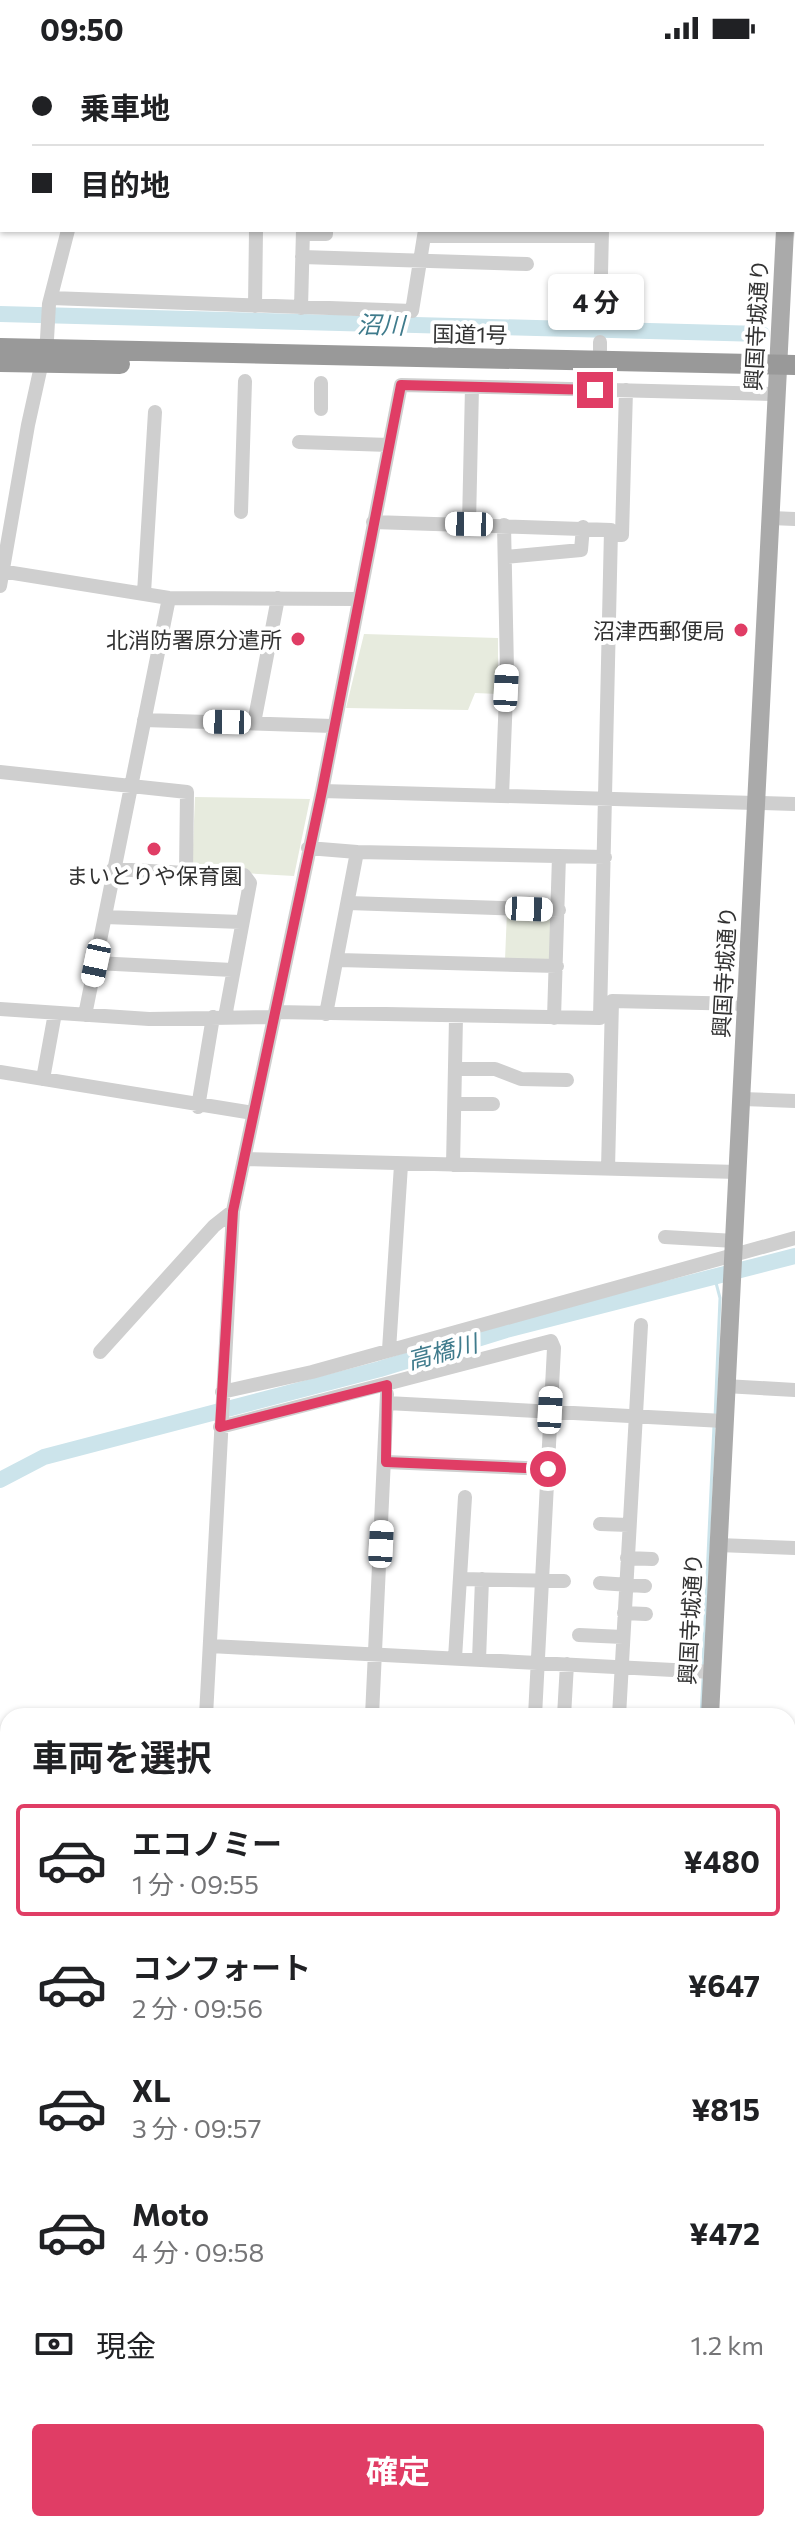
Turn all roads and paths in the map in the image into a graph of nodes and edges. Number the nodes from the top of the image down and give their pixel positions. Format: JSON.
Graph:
{"nodes":[{"id":1,"x":67,"y":232,"type":"edge"},
{"id":2,"x":256,"y":232,"type":"edge"},
{"id":3,"x":303,"y":232,"type":"edge"},
{"id":4,"x":326,"y":232,"type":"edge"},
{"id":5,"x":785,"y":232,"type":"edge"},
{"id":6,"x":424,"y":233,"type":"edge"},
{"id":7,"x":602,"y":233,"type":"edge"},
{"id":8,"x":302,"y":257,"type":"junction"},
{"id":9,"x":420,"y":261,"type":"junction"},
{"id":10,"x":527,"y":264,"type":"dead end"},
{"id":11,"x":789,"y":274,"type":"edge"},
{"id":12,"x":50,"y":301,"type":"junction"},
{"id":13,"x":255,"y":306,"type":"junction"},
{"id":14,"x":301,"y":308,"type":"junction"},
{"id":15,"x":600,"y":318,"type":"dead end"},
{"id":16,"x":787,"y":321,"type":"edge"},
{"id":17,"x":46,"y":347,"type":"junction"},
{"id":18,"x":0,"y":348,"type":"edge"},
{"id":19,"x":0,"y":362,"type":"edge"},
{"id":20,"x":784,"y":376,"type":"edge"},
{"id":21,"x":245,"y":381,"type":"dead end"},
{"id":22,"x":321,"y":383,"type":"dead end"},
{"id":23,"x":472,"y":387,"type":"junction"},
{"id":24,"x":626,"y":390,"type":"junction"},
{"id":25,"x":321,"y":409,"type":"dead end"},
{"id":26,"x":155,"y":412,"type":"dead end"},
{"id":27,"x":299,"y":442,"type":"dead end"},
{"id":28,"x":389,"y":445,"type":"junction"},
{"id":29,"x":241,"y":512,"type":"dead end"},
{"id":30,"x":771,"y":518,"type":"junction"},
{"id":31,"x":795,"y":519,"type":"edge"},
{"id":32,"x":373,"y":522,"type":"junction"},
{"id":33,"x":469,"y":524,"type":"junction"},
{"id":34,"x":504,"y":525,"type":"junction"},
{"id":35,"x":583,"y":527,"type":"junction"},
{"id":36,"x":613,"y":535,"type":"junction"},
{"id":37,"x":505,"y":557,"type":"junction"},
{"id":38,"x":2,"y":571,"type":"edge"},
{"id":39,"x":0,"y":586,"type":"edge"},
{"id":40,"x":144,"y":593,"type":"junction"},
{"id":41,"x":169,"y":598,"type":"junction"},
{"id":42,"x":278,"y":598,"type":"junction"},
{"id":43,"x":358,"y":599,"type":"junction"},
{"id":44,"x":144,"y":720,"type":"junction"},
{"id":45,"x":254,"y":723,"type":"junction"},
{"id":46,"x":333,"y":726,"type":"junction"},
{"id":47,"x":0,"y":772,"type":"edge"},
{"id":48,"x":130,"y":785,"type":"junction"},
{"id":49,"x":322,"y":791,"type":"junction"},
{"id":50,"x":502,"y":796,"type":"junction"},
{"id":51,"x":606,"y":799,"type":"junction"},
{"id":52,"x":758,"y":802,"type":"junction"},
{"id":53,"x":795,"y":804,"type":"edge"},
{"id":54,"x":308,"y":848,"type":"junction"},
{"id":55,"x":357,"y":852,"type":"junction"},
{"id":56,"x":559,"y":856,"type":"junction"},
{"id":57,"x":605,"y":857,"type":"junction"},
{"id":58,"x":113,"y":869,"type":"junction"},
{"id":59,"x":186,"y":873,"type":"junction"},
{"id":60,"x":348,"y":903,"type":"junction"},
{"id":61,"x":559,"y":910,"type":"junction"},
{"id":62,"x":105,"y":917,"type":"junction"},
{"id":63,"x":241,"y":922,"type":"junction"},
{"id":64,"x":339,"y":960,"type":"junction"},
{"id":65,"x":96,"y":963,"type":"junction"},
{"id":66,"x":557,"y":966,"type":"junction"},
{"id":67,"x":232,"y":970,"type":"junction"},
{"id":68,"x":747,"y":1004,"type":"junction"},
{"id":69,"x":0,"y":1009,"type":"edge"},
{"id":70,"x":55,"y":1013,"type":"junction"},
{"id":71,"x":274,"y":1014,"type":"junction"},
{"id":72,"x":326,"y":1014,"type":"junction"},
{"id":73,"x":85,"y":1015,"type":"junction"},
{"id":74,"x":219,"y":1017,"type":"junction"},
{"id":75,"x":456,"y":1017,"type":"junction"},
{"id":76,"x":554,"y":1018,"type":"junction"},
{"id":77,"x":456,"y":1069,"type":"junction"},
{"id":78,"x":0,"y":1072,"type":"edge"},
{"id":79,"x":43,"y":1079,"type":"junction"},
{"id":80,"x":567,"y":1080,"type":"dead end"},
{"id":81,"x":742,"y":1099,"type":"junction"},
{"id":82,"x":795,"y":1101,"type":"edge"},
{"id":83,"x":455,"y":1104,"type":"junction"},
{"id":84,"x":493,"y":1104,"type":"dead end"},
{"id":85,"x":198,"y":1107,"type":"junction"},
{"id":86,"x":253,"y":1113,"type":"junction"},
{"id":87,"x":244,"y":1159,"type":"junction"},
{"id":88,"x":401,"y":1165,"type":"junction"},
{"id":89,"x":453,"y":1165,"type":"junction"},
{"id":90,"x":608,"y":1169,"type":"junction"},
{"id":91,"x":738,"y":1172,"type":"junction"},
{"id":92,"x":233,"y":1211,"type":"junction"},
{"id":93,"x":665,"y":1237,"type":"dead end"},
{"id":94,"x":795,"y":1238,"type":"edge"},
{"id":95,"x":734,"y":1252,"type":"junction"},
{"id":96,"x":641,"y":1325,"type":"dead end"},
{"id":97,"x":389,"y":1350,"type":"junction"},
{"id":98,"x":100,"y":1352,"type":"dead end"},
{"id":99,"x":387,"y":1385,"type":"junction"},
{"id":100,"x":725,"y":1386,"type":"junction"},
{"id":101,"x":795,"y":1390,"type":"edge"},
{"id":102,"x":222,"y":1394,"type":"junction"},
{"id":103,"x":387,"y":1403,"type":"junction"},
{"id":104,"x":550,"y":1410,"type":"junction"},
{"id":105,"x":635,"y":1416,"type":"junction"},
{"id":106,"x":718,"y":1421,"type":"junction"},
{"id":107,"x":220,"y":1427,"type":"junction"},
{"id":108,"x":386,"y":1462,"type":"junction"},
{"id":109,"x":548,"y":1469,"type":"junction"},
{"id":110,"x":465,"y":1497,"type":"dead end"},
{"id":111,"x":600,"y":1524,"type":"dead end"},
{"id":112,"x":629,"y":1525,"type":"junction"},
{"id":113,"x":718,"y":1545,"type":"junction"},
{"id":114,"x":795,"y":1548,"type":"edge"},
{"id":115,"x":627,"y":1558,"type":"junction"},
{"id":116,"x":652,"y":1559,"type":"dead end"},
{"id":117,"x":460,"y":1579,"type":"junction"},
{"id":118,"x":482,"y":1579,"type":"junction"},
{"id":119,"x":542,"y":1580,"type":"junction"},
{"id":120,"x":564,"y":1581,"type":"dead end"},
{"id":121,"x":600,"y":1583,"type":"dead end"},
{"id":122,"x":625,"y":1585,"type":"junction"},
{"id":123,"x":645,"y":1586,"type":"dead end"},
{"id":124,"x":624,"y":1613,"type":"junction"},
{"id":125,"x":646,"y":1614,"type":"dead end"},
{"id":126,"x":579,"y":1635,"type":"dead end"},
{"id":127,"x":623,"y":1637,"type":"junction"},
{"id":128,"x":210,"y":1646,"type":"junction"},
{"id":129,"x":375,"y":1654,"type":"junction"},
{"id":130,"x":455,"y":1658,"type":"junction"},
{"id":131,"x":479,"y":1660,"type":"junction"},
{"id":132,"x":537,"y":1663,"type":"junction"},
{"id":133,"x":567,"y":1664,"type":"junction"},
{"id":134,"x":621,"y":1666,"type":"junction"},
{"id":135,"x":712,"y":1672,"type":"junction"},
{"id":136,"x":206,"y":1708,"type":"edge"},
{"id":137,"x":372,"y":1708,"type":"edge"},
{"id":138,"x":535,"y":1708,"type":"edge"},
{"id":139,"x":564,"y":1708,"type":"edge"},
{"id":140,"x":619,"y":1708,"type":"edge"},
{"id":141,"x":710,"y":1708,"type":"edge"}],
"edges":[{"from":1,"to":12,"type":"street"},
{"from":2,"to":13,"type":"street"},
{"from":3,"to":4,"type":"street"},
{"from":3,"to":8,"type":"street"},
{"from":5,"to":11,"type":"main road","name":"興国寺城通り"},
{"from":6,"to":7,"type":"street"},
{"from":6,"to":9,"type":"street"},
{"from":7,"to":15,"type":"street"},
{"from":8,"to":9,"type":"street"},
{"from":8,"to":14,"type":"street"},
{"from":9,"to":10,"type":"street"},
{"from":9,"to":14,"type":"street"},
{"from":11,"to":16,"type":"main road","name":"興国寺城通り"},
{"from":12,"to":13,"type":"street"},
{"from":12,"to":17,"type":"street"},
{"from":13,"to":14,"type":"street"},
{"from":16,"to":20,"type":"main road","name":"興国寺城通り"},
{"from":17,"to":18,"type":"highway","name":"国道1号"},
{"from":17,"to":19,"type":"highway","name":"国道1号"},
{"from":17,"to":20,"type":"highway","name":"国道1号"},
{"from":17,"to":38,"type":"street"},
{"from":20,"to":24,"type":"street"},
{"from":20,"to":30,"type":"main road","name":"興国寺城通り"},
{"from":21,"to":29,"type":"street"},
{"from":22,"to":25,"type":"street"},
{"from":23,"to":24,"type":"street"},
{"from":23,"to":28,"type":"street"},
{"from":23,"to":33,"type":"street"},
{"from":24,"to":36,"type":"street"},
{"from":26,"to":40,"type":"street"},
{"from":27,"to":28,"type":"street"},
{"from":28,"to":32,"type":"street"},
{"from":30,"to":31,"type":"street"},
{"from":30,"to":52,"type":"main road","name":"興国寺城通り"},
{"from":32,"to":33,"type":"street"},
{"from":32,"to":43,"type":"street"},
{"from":33,"to":34,"type":"street"},
{"from":34,"to":35,"type":"street"},
{"from":34,"to":37,"type":"street"},
{"from":35,"to":36,"type":"street"},
{"from":35,"to":37,"type":"street"},
{"from":36,"to":51,"type":"street"},
{"from":37,"to":50,"type":"street"},
{"from":38,"to":39,"type":"street"},
{"from":38,"to":40,"type":"street"},
{"from":40,"to":41,"type":"street"},
{"from":41,"to":42,"type":"street"},
{"from":41,"to":44,"type":"street"},
{"from":42,"to":43,"type":"street"},
{"from":42,"to":45,"type":"street"},
{"from":43,"to":46,"type":"street"},
{"from":44,"to":45,"type":"street"},
{"from":44,"to":48,"type":"street"},
{"from":45,"to":46,"type":"street"},
{"from":46,"to":49,"type":"street"},
{"from":47,"to":48,"type":"street"},
{"from":48,"to":58,"type":"street"},
{"from":48,"to":59,"type":"street"},
{"from":49,"to":50,"type":"street"},
{"from":49,"to":54,"type":"street"},
{"from":50,"to":51,"type":"street"},
{"from":51,"to":52,"type":"street"},
{"from":51,"to":57,"type":"street"},
{"from":52,"to":53,"type":"street"},
{"from":52,"to":68,"type":"main road","name":"興国寺城通り"},
{"from":54,"to":55,"type":"street"},
{"from":54,"to":71,"type":"street"},
{"from":55,"to":56,"type":"street"},
{"from":55,"to":60,"type":"street"},
{"from":56,"to":57,"type":"street"},
{"from":56,"to":61,"type":"street"},
{"from":57,"to":76,"type":"street"},
{"from":58,"to":59,"type":"street"},
{"from":58,"to":62,"type":"street"},
{"from":59,"to":63,"type":"street"},
{"from":60,"to":61,"type":"street"},
{"from":60,"to":64,"type":"street"},
{"from":61,"to":66,"type":"street"},
{"from":62,"to":63,"type":"street"},
{"from":62,"to":65,"type":"street"},
{"from":63,"to":67,"type":"street"},
{"from":64,"to":66,"type":"street"},
{"from":64,"to":72,"type":"street"},
{"from":65,"to":67,"type":"street"},
{"from":65,"to":73,"type":"street"},
{"from":66,"to":76,"type":"street"},
{"from":67,"to":74,"type":"street"},
{"from":68,"to":81,"type":"main road","name":"興国寺城通り"},
{"from":68,"to":90,"type":"street"},
{"from":69,"to":70,"type":"street"},
{"from":70,"to":73,"type":"street"},
{"from":70,"to":79,"type":"street"},
{"from":71,"to":72,"type":"street"},
{"from":71,"to":74,"type":"street"},
{"from":71,"to":86,"type":"street"},
{"from":72,"to":75,"type":"street"},
{"from":73,"to":74,"type":"street"},
{"from":74,"to":85,"type":"street"},
{"from":75,"to":76,"type":"street"},
{"from":75,"to":77,"type":"street"},
{"from":77,"to":80,"type":"street"},
{"from":77,"to":83,"type":"street"},
{"from":78,"to":79,"type":"street"},
{"from":79,"to":85,"type":"street"},
{"from":81,"to":82,"type":"street"},
{"from":81,"to":91,"type":"main road","name":"興国寺城通り"},
{"from":83,"to":84,"type":"street"},
{"from":83,"to":89,"type":"street"},
{"from":85,"to":86,"type":"street"},
{"from":86,"to":87,"type":"street"},
{"from":87,"to":88,"type":"street"},
{"from":87,"to":92,"type":"street"},
{"from":88,"to":89,"type":"street"},
{"from":88,"to":97,"type":"street"},
{"from":89,"to":90,"type":"street"},
{"from":90,"to":91,"type":"street"},
{"from":91,"to":95,"type":"main road","name":"興国寺城通り"},
{"from":92,"to":98,"type":"street"},
{"from":92,"to":102,"type":"street"},
{"from":93,"to":95,"type":"street"},
{"from":94,"to":95,"type":"street"},
{"from":95,"to":97,"type":"street"},
{"from":95,"to":100,"type":"main road","name":"興国寺城通り"},
{"from":96,"to":105,"type":"street"},
{"from":97,"to":102,"type":"street"},
{"from":99,"to":103,"type":"street"},
{"from":99,"to":104,"type":"street"},
{"from":99,"to":107,"type":"street"},
{"from":100,"to":101,"type":"street"},
{"from":100,"to":106,"type":"main road","name":"興国寺城通り"},
{"from":102,"to":107,"type":"street"},
{"from":103,"to":104,"type":"street"},
{"from":103,"to":108,"type":"street"},
{"from":104,"to":105,"type":"street"},
{"from":104,"to":109,"type":"street"},
{"from":105,"to":106,"type":"street"},
{"from":105,"to":112,"type":"street"},
{"from":106,"to":113,"type":"main road","name":"興国寺城通り"},
{"from":107,"to":128,"type":"street"},
{"from":108,"to":109,"type":"street"},
{"from":108,"to":129,"type":"street"},
{"from":109,"to":119,"type":"street"},
{"from":110,"to":117,"type":"street"},
{"from":111,"to":112,"type":"street"},
{"from":112,"to":115,"type":"street"},
{"from":113,"to":114,"type":"street"},
{"from":113,"to":135,"type":"main road","name":"興国寺城通り"},
{"from":115,"to":116,"type":"street"},
{"from":115,"to":122,"type":"street"},
{"from":117,"to":118,"type":"street"},
{"from":117,"to":130,"type":"street"},
{"from":118,"to":119,"type":"street"},
{"from":118,"to":131,"type":"street"},
{"from":119,"to":120,"type":"street"},
{"from":119,"to":132,"type":"street"},
{"from":121,"to":122,"type":"street"},
{"from":122,"to":123,"type":"street"},
{"from":122,"to":124,"type":"street"},
{"from":124,"to":125,"type":"street"},
{"from":124,"to":127,"type":"street"},
{"from":126,"to":127,"type":"street"},
{"from":127,"to":134,"type":"street"},
{"from":128,"to":129,"type":"street"},
{"from":128,"to":136,"type":"street"},
{"from":129,"to":130,"type":"street"},
{"from":129,"to":137,"type":"street"},
{"from":130,"to":131,"type":"street"},
{"from":131,"to":132,"type":"street"},
{"from":132,"to":133,"type":"street"},
{"from":132,"to":138,"type":"street"},
{"from":133,"to":134,"type":"street"},
{"from":133,"to":139,"type":"street"},
{"from":134,"to":135,"type":"street"},
{"from":134,"to":140,"type":"street"},
{"from":135,"to":141,"type":"main road","name":"興国寺城通り"}]}
